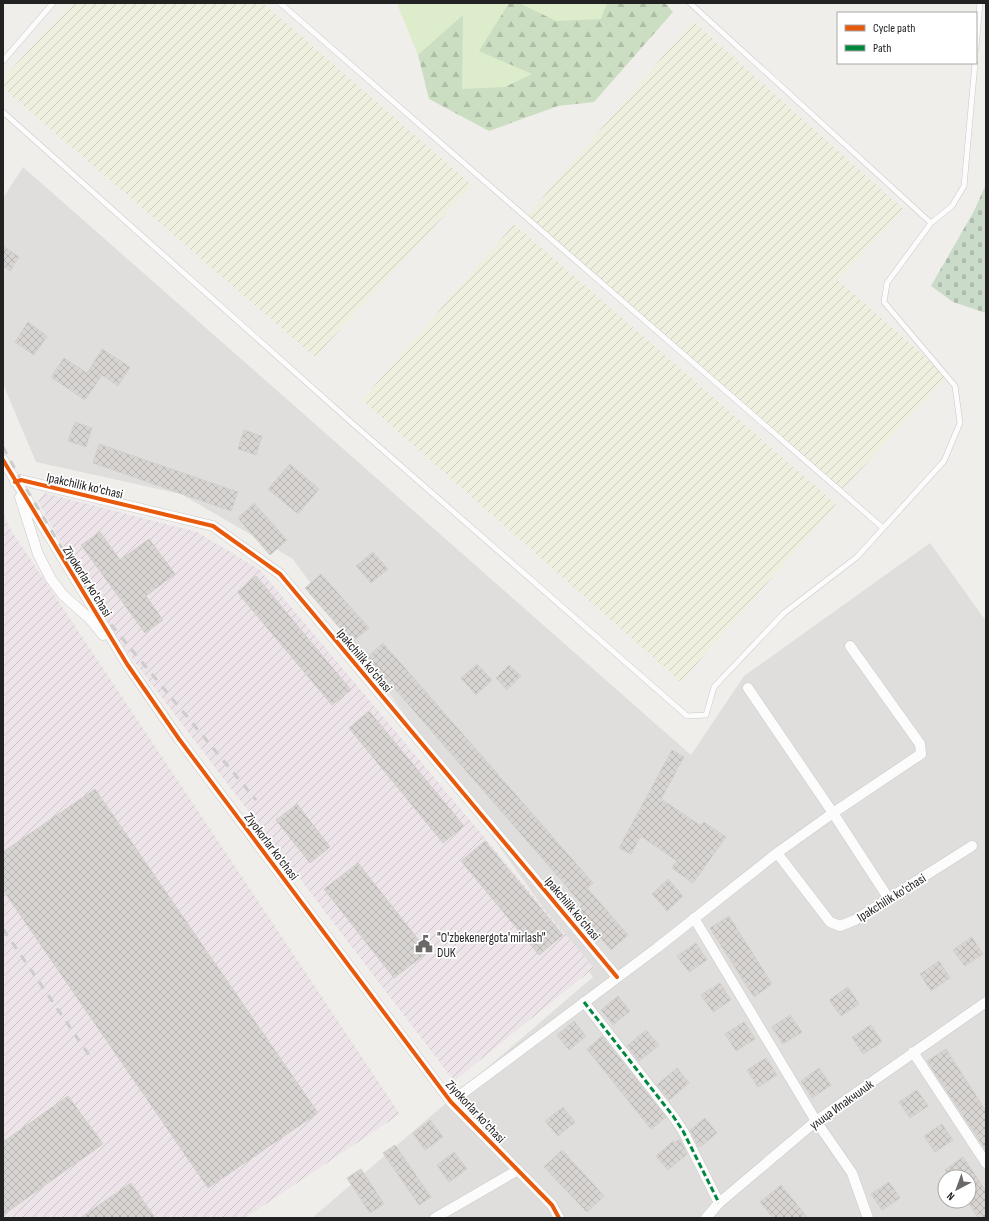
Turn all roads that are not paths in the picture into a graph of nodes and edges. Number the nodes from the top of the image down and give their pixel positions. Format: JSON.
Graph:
{"nodes":[{"id":1,"x":53,"y":3,"type":"edge"},
{"id":2,"x":280,"y":3,"type":"edge"},
{"id":3,"x":690,"y":3,"type":"edge"},
{"id":4,"x":980,"y":3,"type":"edge"},
{"id":5,"x":977,"y":37,"type":"edge"},
{"id":6,"x":3,"y":61,"type":"edge"},
{"id":7,"x":975,"y":64,"type":"edge"},
{"id":8,"x":3,"y":112,"type":"edge"},
{"id":9,"x":932,"y":223,"type":"junction"},
{"id":10,"x":3,"y":460,"type":"edge"},
{"id":11,"x":15,"y":482,"type":"junction"},
{"id":12,"x":883,"y":528,"type":"junction"},
{"id":13,"x":850,"y":646,"type":"dead end"},
{"id":14,"x":127,"y":664,"type":"junction"},
{"id":15,"x":748,"y":688,"type":"dead end"},
{"id":16,"x":833,"y":812,"type":"junction"},
{"id":17,"x":972,"y":846,"type":"dead end"},
{"id":18,"x":777,"y":852,"type":"junction"},
{"id":19,"x":889,"y":899,"type":"junction"},
{"id":20,"x":694,"y":918,"type":"junction"},
{"id":21,"x":618,"y":977,"type":"junction"},
{"id":22,"x":584,"y":1002,"type":"junction"},
{"id":23,"x":986,"y":1002,"type":"edge"},
{"id":24,"x":913,"y":1052,"type":"junction"},
{"id":25,"x":451,"y":1102,"type":"junction"},
{"id":26,"x":816,"y":1120,"type":"junction"},
{"id":27,"x":986,"y":1163,"type":"edge"},
{"id":28,"x":518,"y":1170,"type":"junction"},
{"id":29,"x":719,"y":1203,"type":"junction"},
{"id":30,"x":434,"y":1218,"type":"edge"},
{"id":31,"x":559,"y":1218,"type":"edge"},
{"id":32,"x":706,"y":1218,"type":"edge"},
{"id":33,"x":868,"y":1218,"type":"edge"}],
"edges":[{"from":1,"to":6,"type":"lane"},
{"from":2,"to":12,"type":"lane"},
{"from":3,"to":9,"type":"lane"},
{"from":4,"to":5,"type":"lane"},
{"from":7,"to":9,"type":"lane"},
{"from":8,"to":12,"type":"lane"},
{"from":9,"to":12,"type":"lane"},
{"from":10,"to":11,"type":"street","name":"Ziyokorlar ko'chasi"},
{"from":11,"to":14,"type":"street","name":"Ziyokorlar ko'chasi"},
{"from":11,"to":14,"type":"street","name":"Ziyokorlar ko'chasi"},
{"from":11,"to":21,"type":"street","name":"Ipakchilik ko'chasi"},
{"from":13,"to":16,"type":"street"},
{"from":14,"to":25,"type":"street","name":"Ziyokorlar ko'chasi"},
{"from":15,"to":16,"type":"street"},
{"from":16,"to":18,"type":"street"},
{"from":16,"to":19,"type":"street"},
{"from":17,"to":19,"type":"street","name":"Ipakchilik ko'chasi"},
{"from":18,"to":19,"type":"street","name":"Ipakchilik ko'chasi"},
{"from":18,"to":20,"type":"street"},
{"from":20,"to":21,"type":"street"},
{"from":20,"to":26,"type":"street"},
{"from":21,"to":22,"type":"street"},
{"from":22,"to":25,"type":"street"},
{"from":22,"to":29,"type":"street"},
{"from":23,"to":24,"type":"street","name":"улица Ипакчилик"},
{"from":24,"to":26,"type":"street","name":"улица Ипакчилик"},
{"from":24,"to":27,"type":"street"},
{"from":25,"to":28,"type":"street","name":"Ziyokorlar ko'chasi"},
{"from":26,"to":29,"type":"street","name":"улица Ипакчилик"},
{"from":26,"to":33,"type":"street"},
{"from":28,"to":30,"type":"street"},
{"from":28,"to":31,"type":"street","name":"Ziyokorlar ko'chasi"},
{"from":29,"to":32,"type":"street","name":"улица Ипакчилик"}]}
